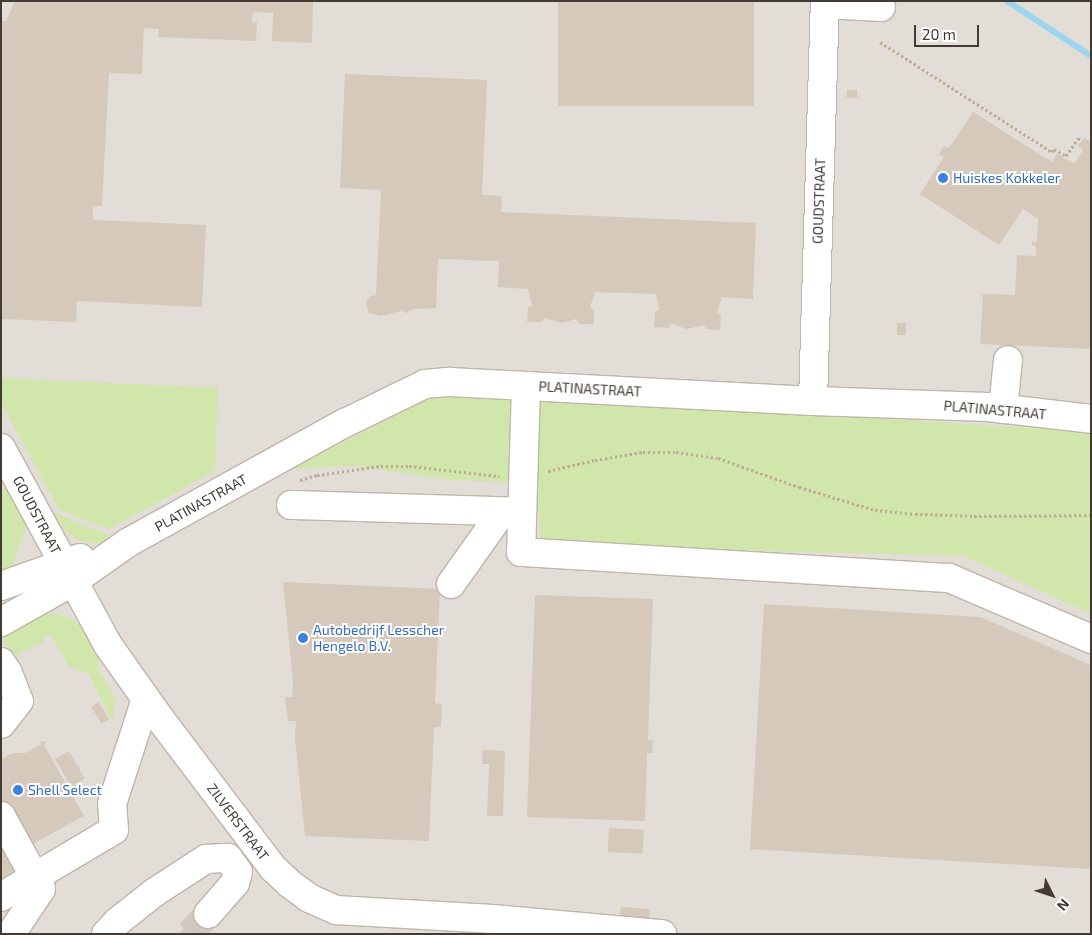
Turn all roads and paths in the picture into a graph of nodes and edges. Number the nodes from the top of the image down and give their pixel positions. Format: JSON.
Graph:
{"nodes":[{"id":1,"x":825,"y":2,"type":"edge"},
{"id":2,"x":882,"y":7,"type":"dead end"},
{"id":3,"x":880,"y":42,"type":"dead end"},
{"id":4,"x":1081,"y":140,"type":"dead end"},
{"id":5,"x":1008,"y":360,"type":"dead end"},
{"id":6,"x":526,"y":386,"type":"junction"},
{"id":7,"x":813,"y":401,"type":"junction"},
{"id":8,"x":1003,"y":409,"type":"junction"},
{"id":9,"x":1091,"y":419,"type":"edge"},
{"id":10,"x":1,"y":448,"type":"edge"},
{"id":11,"x":523,"y":474,"type":"junction"},
{"id":12,"x":291,"y":494,"type":"joint"},
{"id":13,"x":512,"y":512,"type":"junction"},
{"id":14,"x":1091,"y":515,"type":"edge"},
{"id":15,"x":67,"y":573,"type":"junction"},
{"id":16,"x":451,"y":584,"type":"dead end"},
{"id":17,"x":1,"y":586,"type":"edge"},
{"id":18,"x":1,"y":622,"type":"edge"},
{"id":19,"x":1091,"y":639,"type":"edge"},
{"id":20,"x":4,"y":675,"type":"edge"},
{"id":21,"x":146,"y":699,"type":"junction"},
{"id":22,"x":1,"y":724,"type":"edge"},
{"id":23,"x":3,"y":824,"type":"edge"},
{"id":24,"x":34,"y":878,"type":"junction"},
{"id":25,"x":1,"y":897,"type":"edge"},
{"id":26,"x":208,"y":914,"type":"tunnel mouth"},
{"id":27,"x":11,"y":934,"type":"edge"},
{"id":28,"x":106,"y":934,"type":"edge"},
{"id":29,"x":662,"y":934,"type":"edge"}],
"edges":[{"from":1,"to":2,"type":"street"},
{"from":1,"to":7,"type":"street","name":"GOUDSTRAAT"},
{"from":3,"to":4,"type":"path"},
{"from":5,"to":8,"type":"street"},
{"from":6,"to":7,"type":"street","name":"PLATINASTRAAT"},
{"from":6,"to":11,"type":"street"},
{"from":6,"to":15,"type":"street","name":"PLATINASTRAAT"},
{"from":7,"to":8,"type":"street","name":"PLATINASTRAAT"},
{"from":8,"to":9,"type":"street","name":"PLATINASTRAAT"},
{"from":10,"to":15,"type":"street","name":"GOUDSTRAAT"},
{"from":11,"to":12,"type":"path"},
{"from":11,"to":13,"type":"street"},
{"from":11,"to":14,"type":"path"},
{"from":12,"to":13,"type":"street"},
{"from":13,"to":16,"type":"street"},
{"from":13,"to":19,"type":"street"},
{"from":15,"to":17,"type":"street","name":"PLATINASTRAAT"},
{"from":15,"to":18,"type":"street","name":"PLATINASTRAAT"},
{"from":15,"to":21,"type":"street","name":"ZILVERSTRAAT"},
{"from":20,"to":22,"type":"street"},
{"from":21,"to":24,"type":"street"},
{"from":21,"to":29,"type":"street","name":"ZILVERSTRAAT"},
{"from":23,"to":24,"type":"street"},
{"from":24,"to":25,"type":"street"},
{"from":24,"to":27,"type":"street"},
{"from":26,"to":28,"type":"street"}]}
